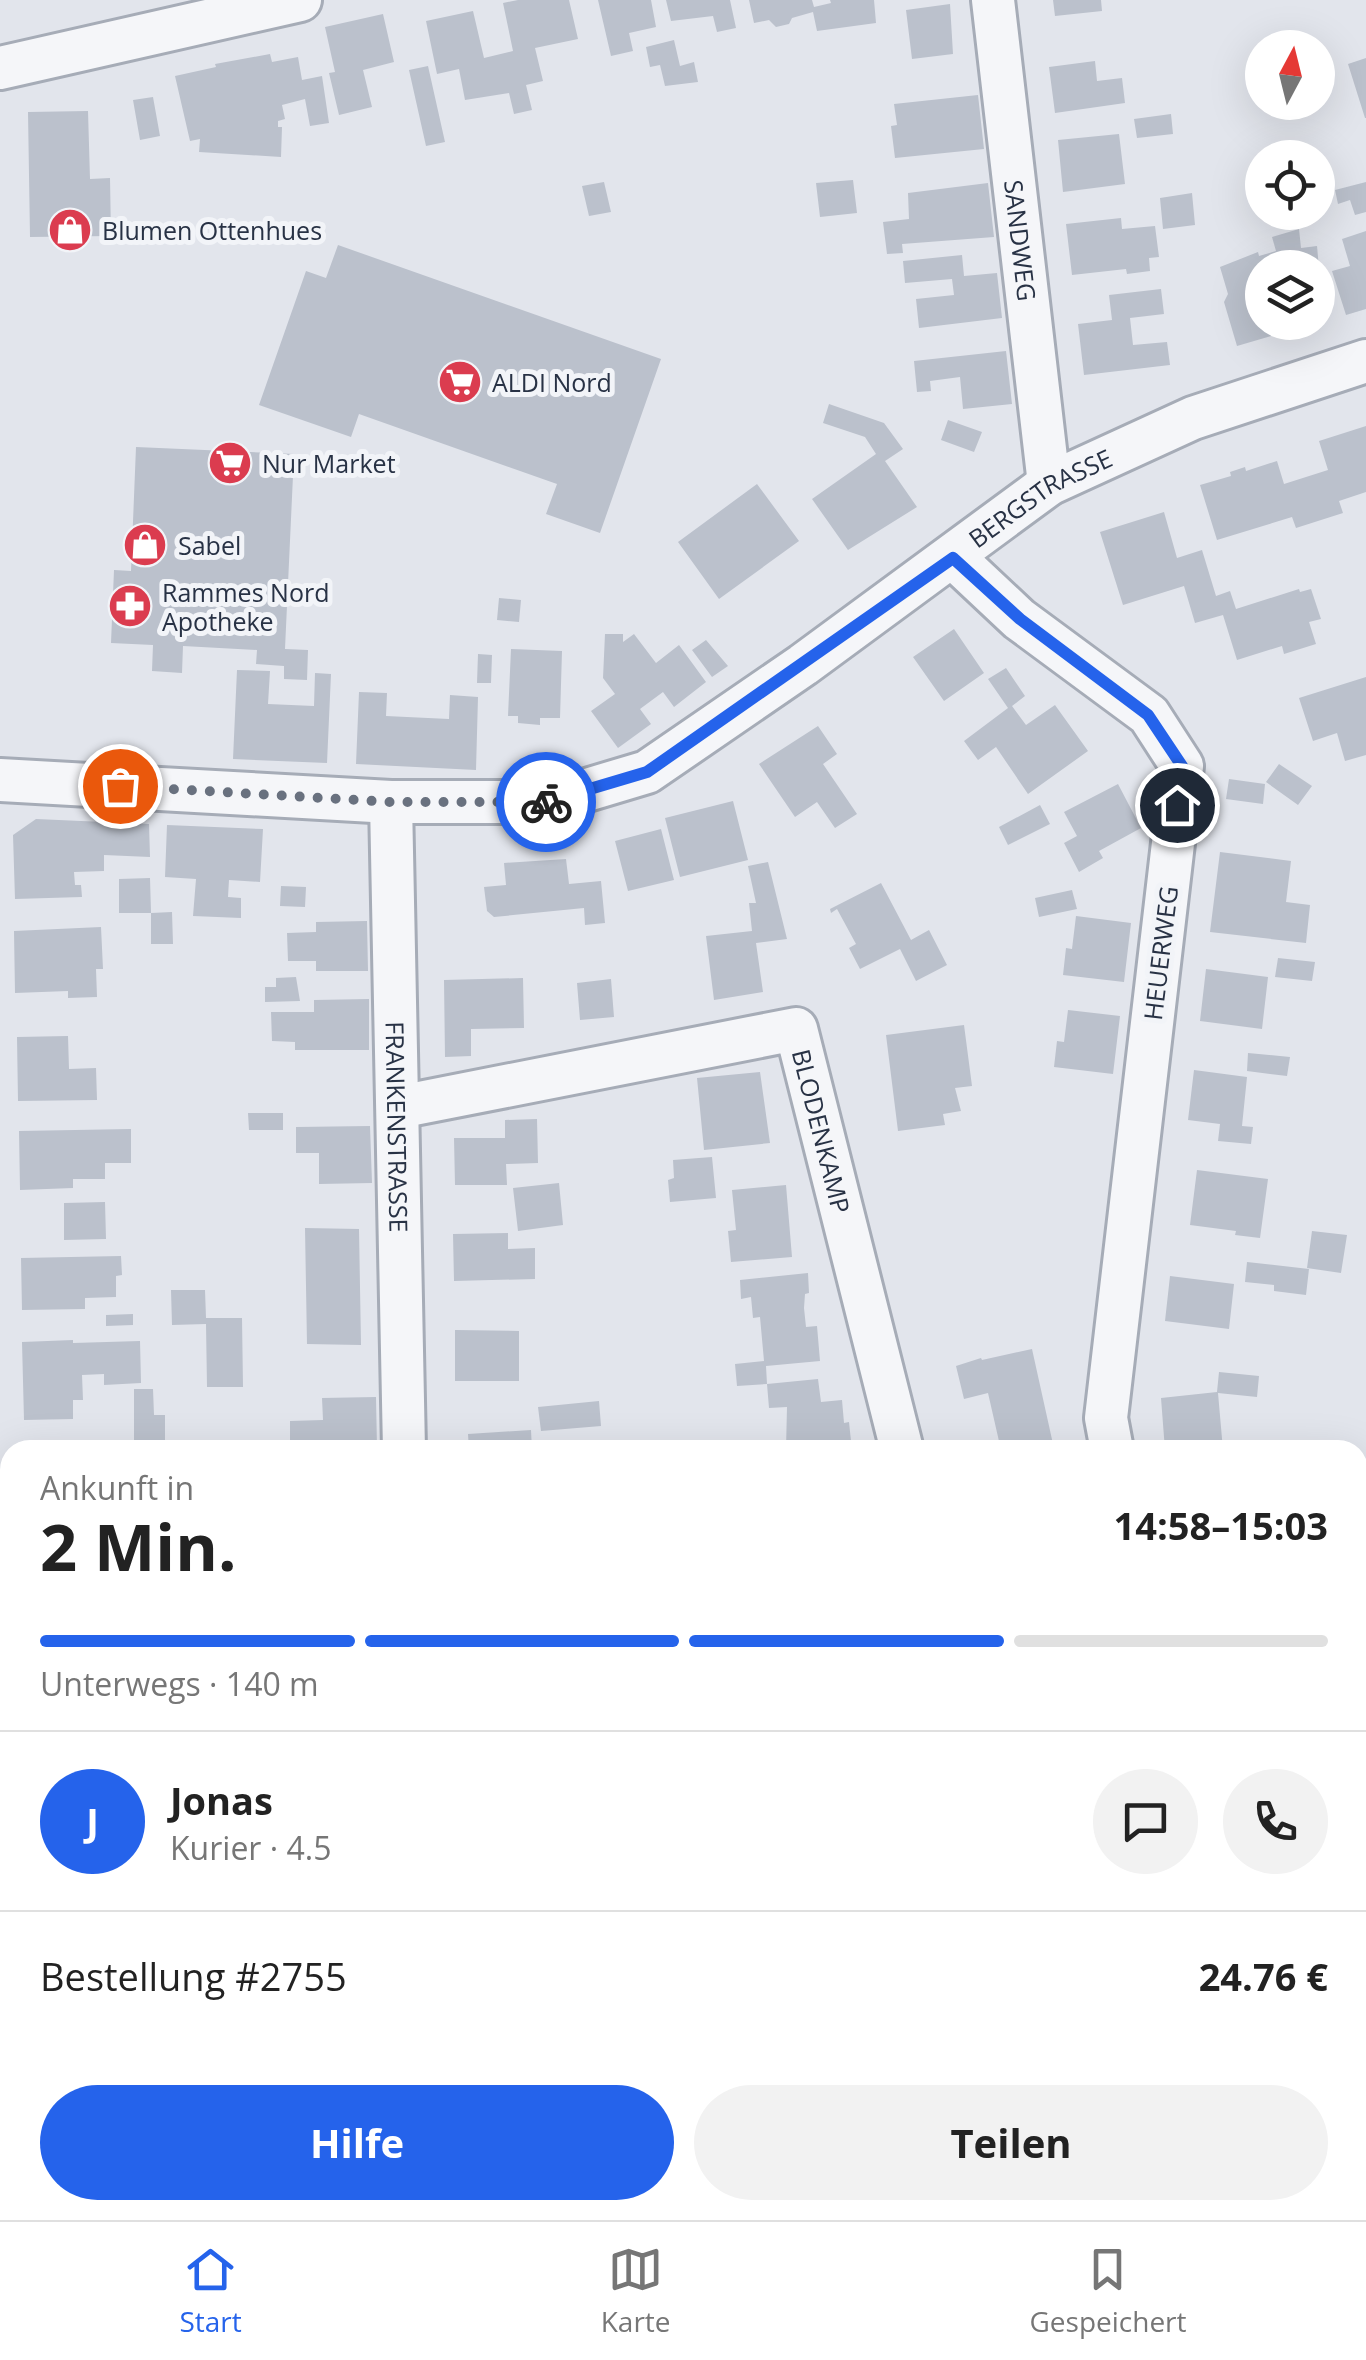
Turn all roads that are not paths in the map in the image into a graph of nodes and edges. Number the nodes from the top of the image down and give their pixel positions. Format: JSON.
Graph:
{"nodes":[{"id":1,"x":300,"y":0,"type":"edge"},
{"id":2,"x":992,"y":0,"type":"edge"},
{"id":3,"x":0,"y":68,"type":"edge"},
{"id":4,"x":1366,"y":361,"type":"edge"},
{"id":5,"x":1049,"y":484,"type":"junction"},
{"id":6,"x":953,"y":558,"type":"junction"},
{"id":7,"x":0,"y":780,"type":"edge"},
{"id":8,"x":391,"y":802,"type":"junction"},
{"id":9,"x":399,"y":1107,"type":"junction"},
{"id":10,"x":404,"y":1440,"type":"edge"},
{"id":11,"x":899,"y":1440,"type":"edge"},
{"id":12,"x":1110,"y":1440,"type":"edge"}],
"edges":[{"from":1,"to":3,"type":"street"},
{"from":2,"to":5,"type":"street","name":"SANDWEG"},
{"from":4,"to":5,"type":"street","name":"BERGSTRASSE"},
{"from":5,"to":6,"type":"street","name":"BERGSTRASSE"},
{"from":6,"to":8,"type":"street","name":"BERGSTRASSE"},
{"from":6,"to":12,"type":"street","name":"HEUERWEG"},
{"from":7,"to":8,"type":"street","name":"BERGSTRASSE"},
{"from":8,"to":9,"type":"street","name":"FRANKENSTRASSE"},
{"from":9,"to":10,"type":"street","name":"FRANKENSTRASSE"},
{"from":9,"to":11,"type":"street","name":"BLODENKAMP"}]}
